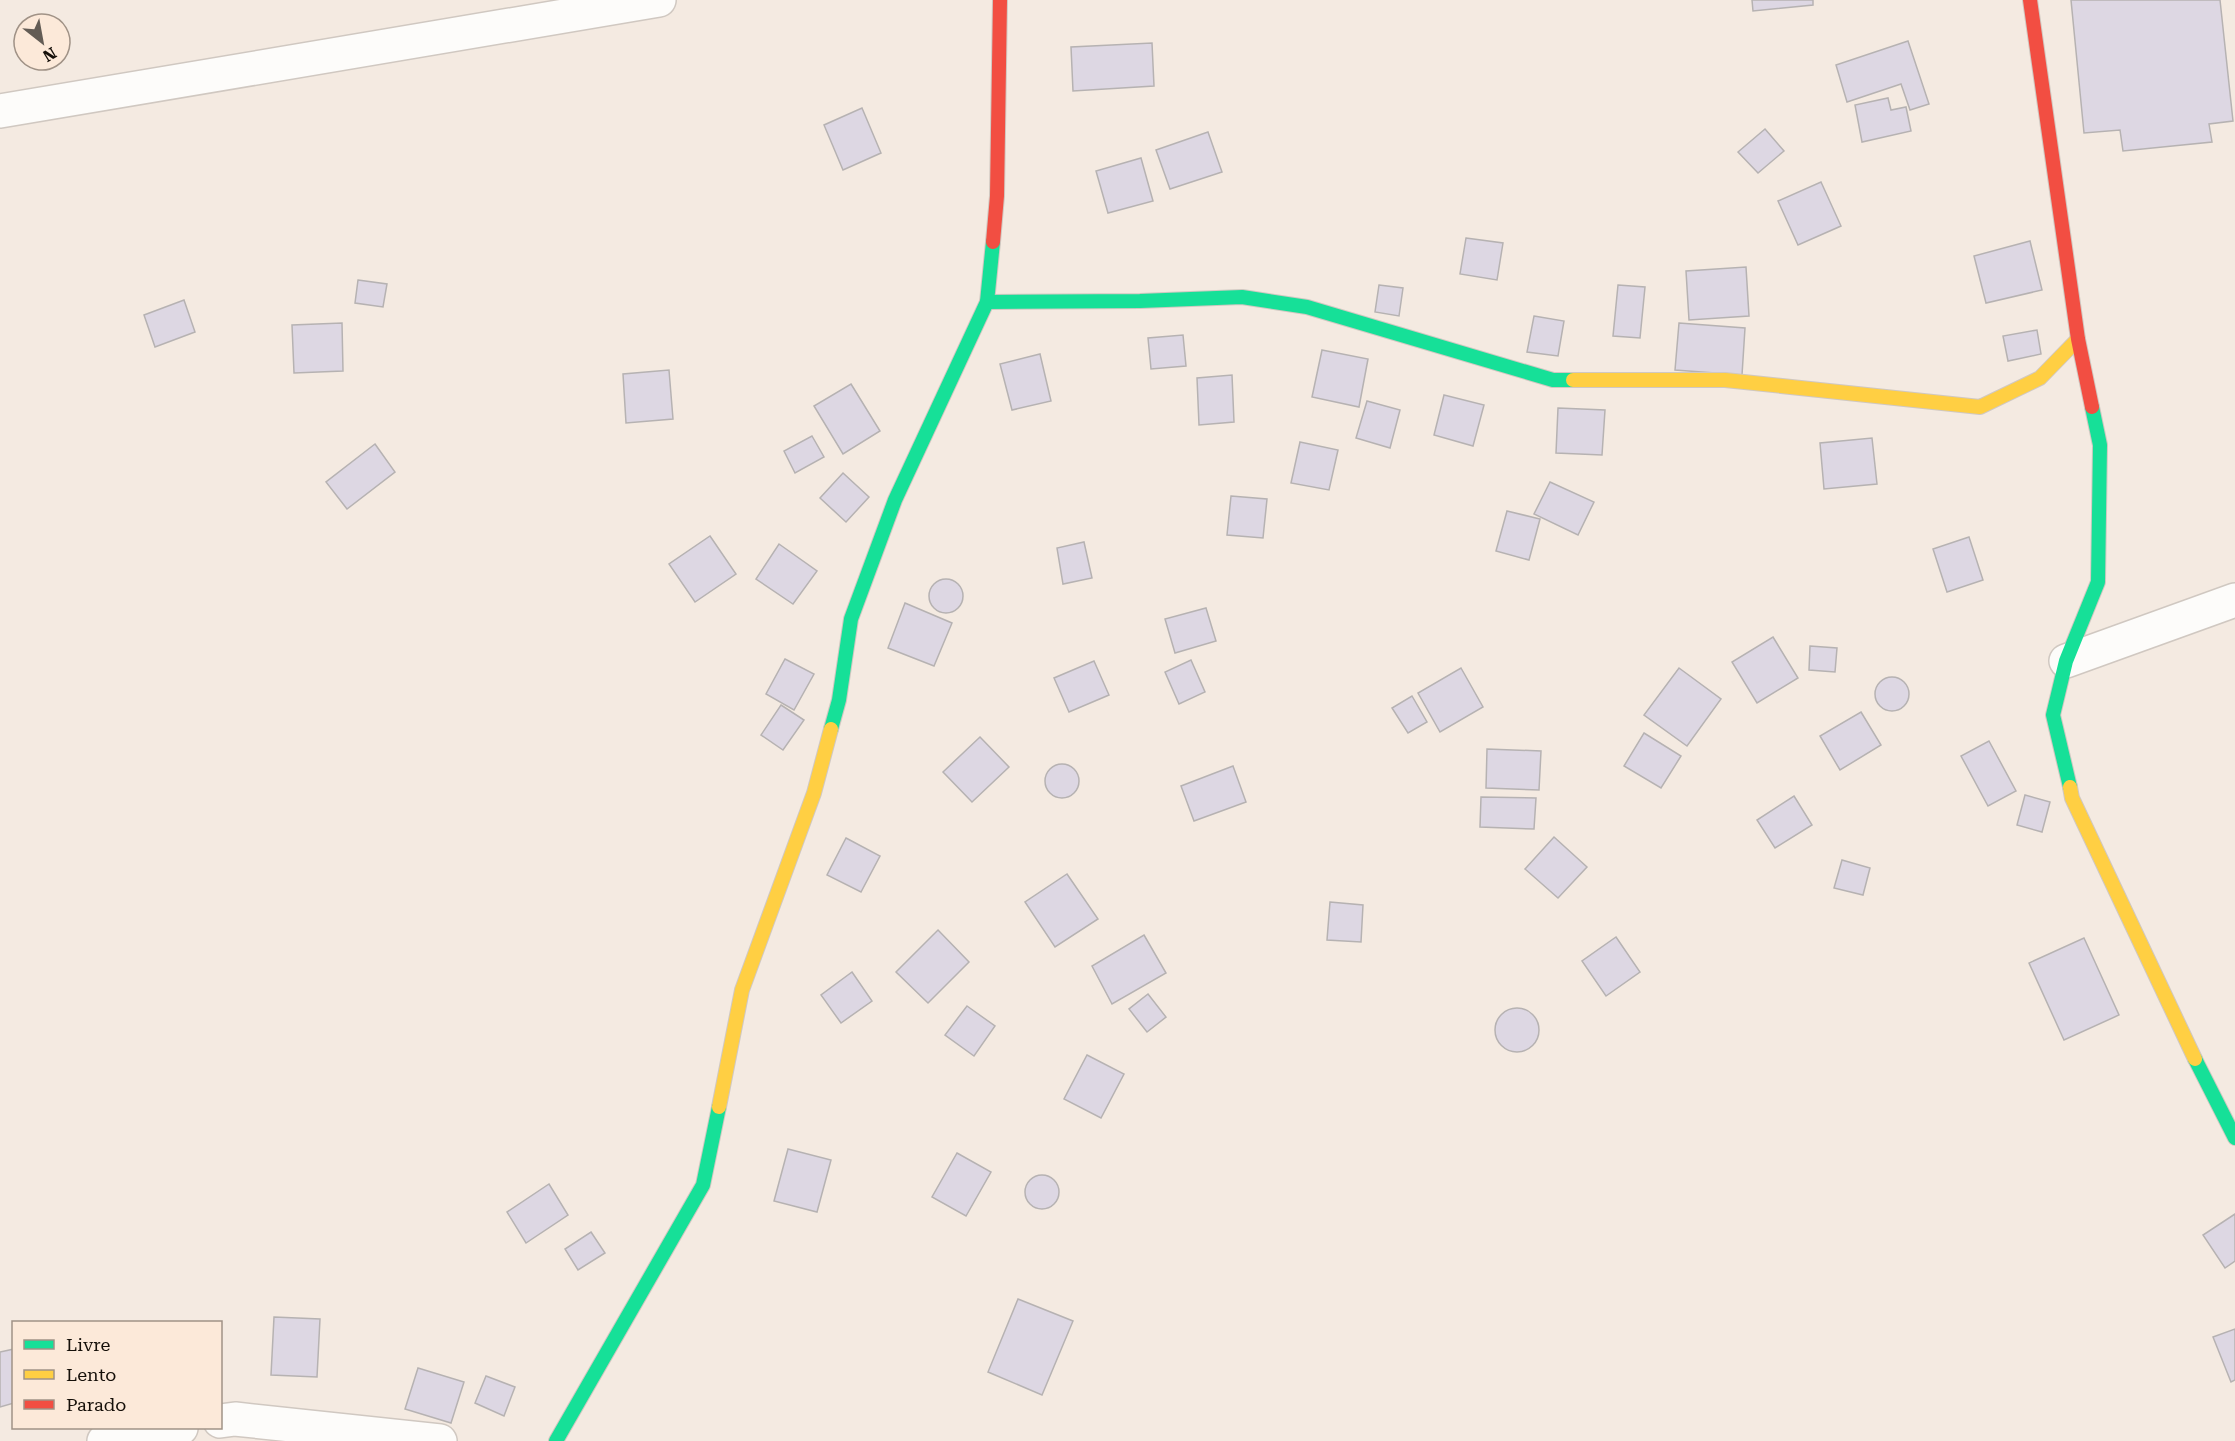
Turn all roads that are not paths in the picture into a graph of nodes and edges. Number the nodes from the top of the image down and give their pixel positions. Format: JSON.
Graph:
{"nodes":[{"id":1,"x":659,"y":0,"type":"edge"},
{"id":2,"x":1000,"y":0,"type":"edge"},
{"id":3,"x":2030,"y":0,"type":"edge"},
{"id":4,"x":0,"y":111,"type":"edge"},
{"id":5,"x":987,"y":302,"type":"junction"},
{"id":6,"x":2078,"y":339,"type":"junction"},
{"id":7,"x":2235,"y":600,"type":"edge"},
{"id":8,"x":2066,"y":661,"type":"junction"},
{"id":9,"x":2235,"y":1138,"type":"edge"},
{"id":10,"x":222,"y":1421,"type":"edge"},
{"id":11,"x":175,"y":1429,"type":"edge"},
{"id":12,"x":104,"y":1441,"type":"edge"},
{"id":13,"x":440,"y":1441,"type":"edge"},
{"id":14,"x":556,"y":1441,"type":"edge"}],
"edges":[{"from":1,"to":4,"type":"street"},
{"from":2,"to":5,"type":"street"},
{"from":3,"to":6,"type":"street"},
{"from":5,"to":6,"type":"street"},
{"from":5,"to":14,"type":"street"},
{"from":6,"to":8,"type":"street"},
{"from":7,"to":8,"type":"street"},
{"from":8,"to":9,"type":"street"},
{"from":10,"to":13,"type":"street"},
{"from":11,"to":12,"type":"street"}]}
